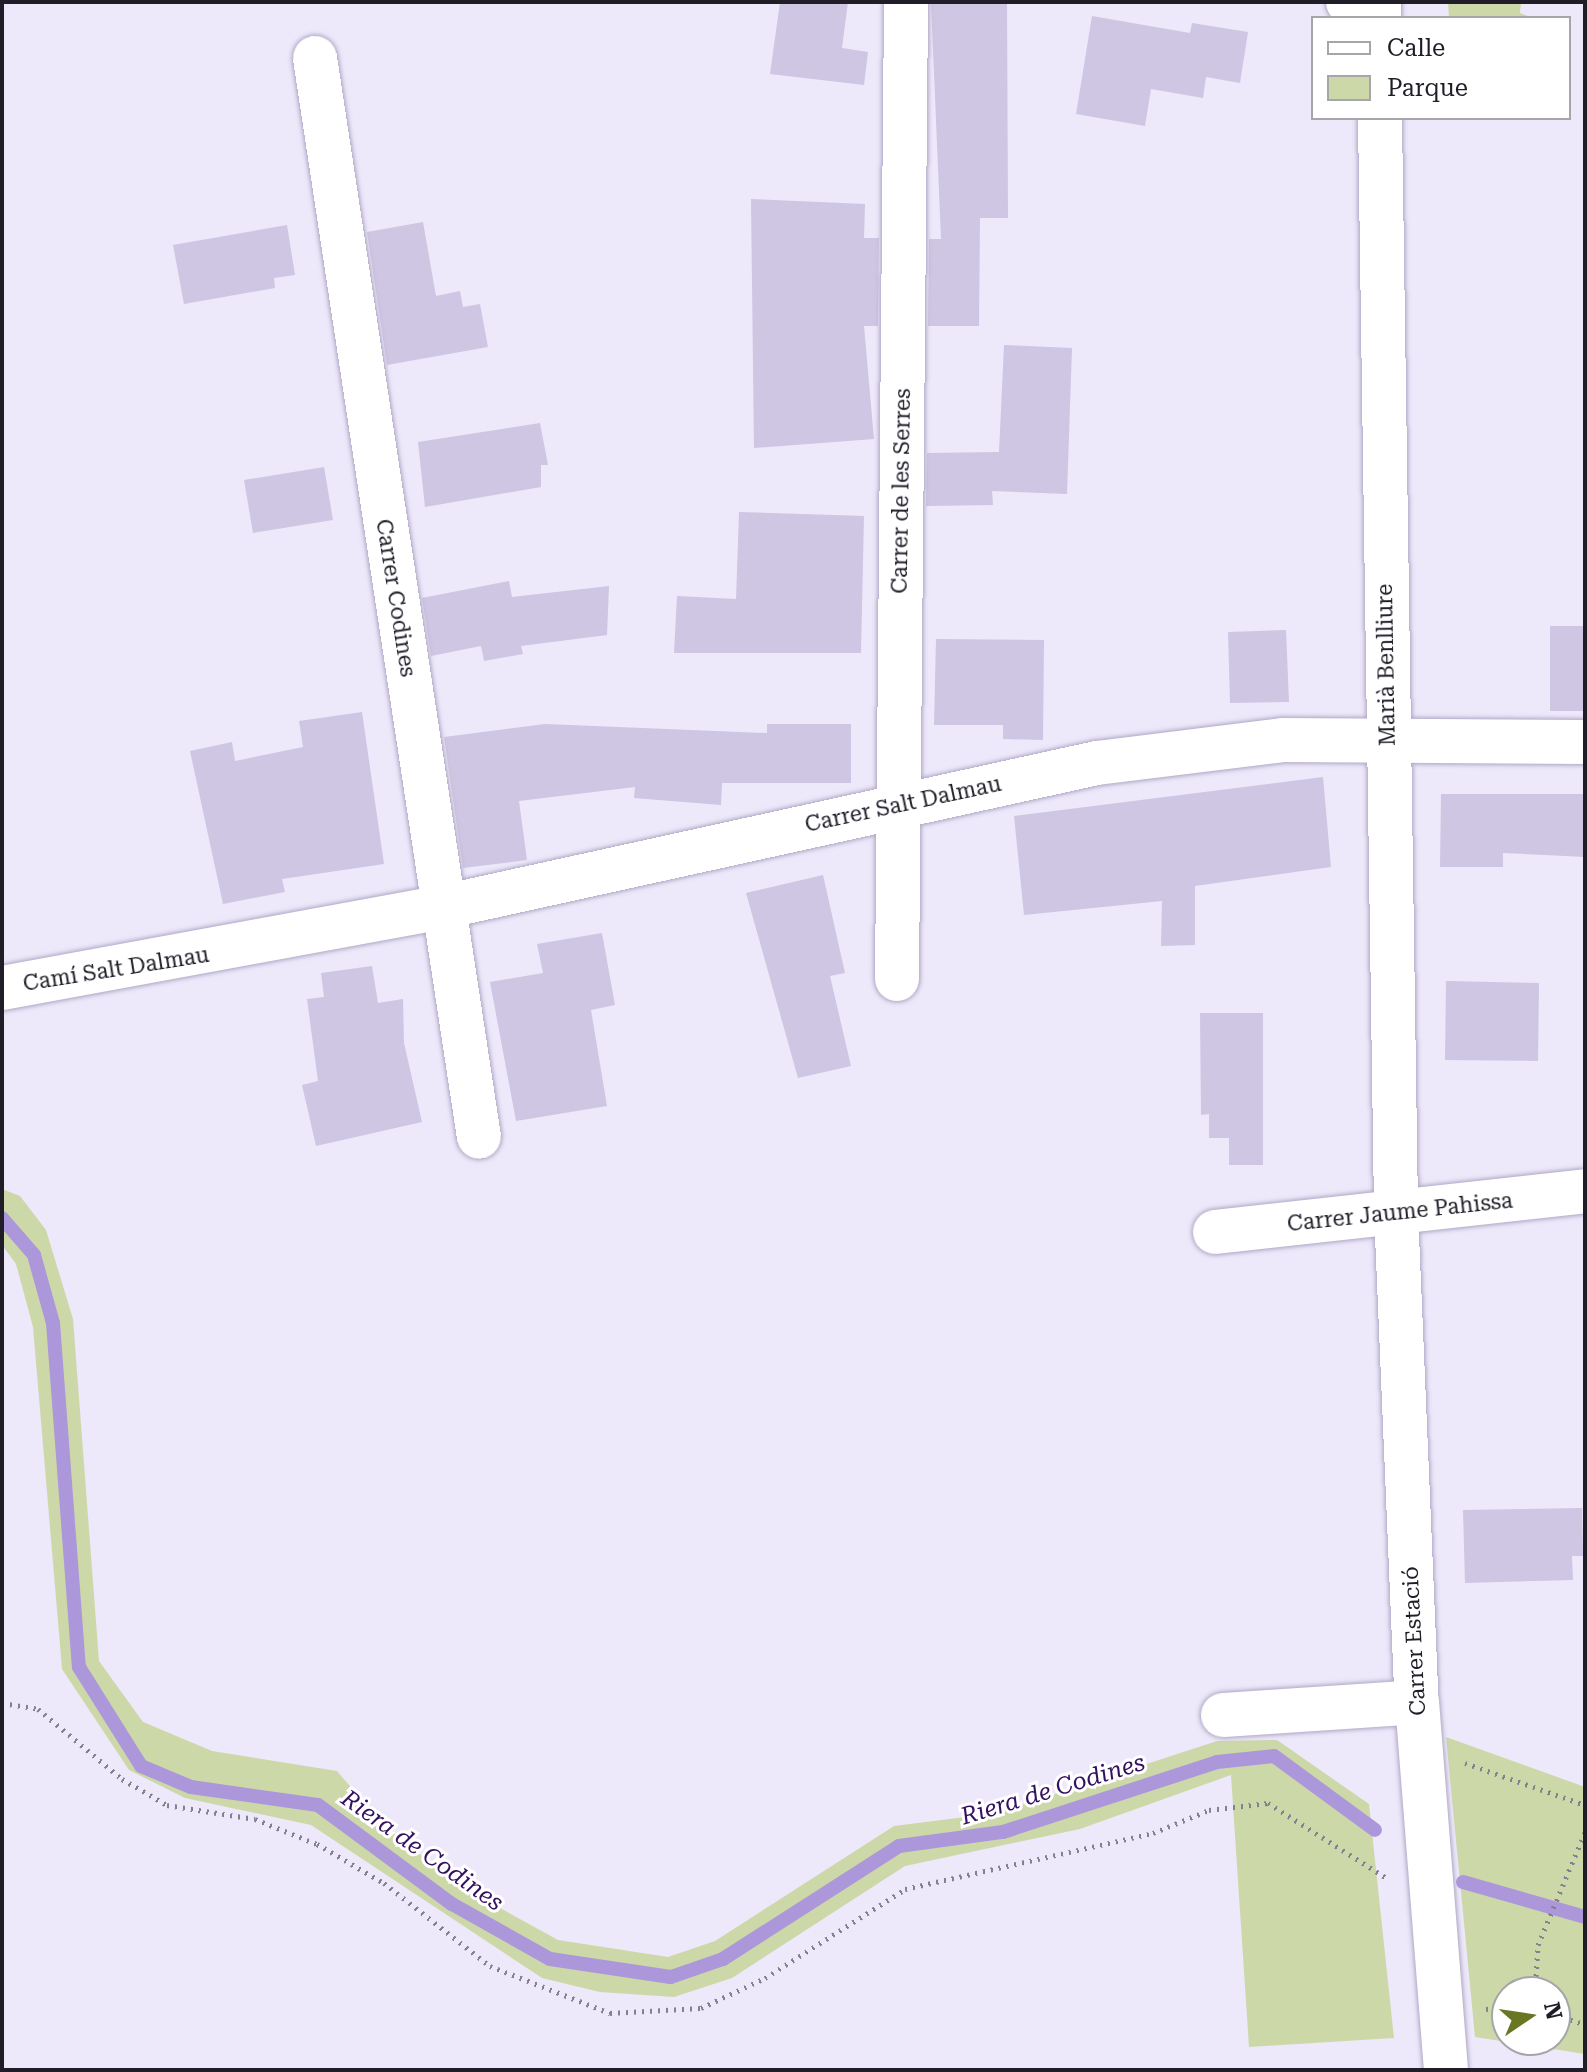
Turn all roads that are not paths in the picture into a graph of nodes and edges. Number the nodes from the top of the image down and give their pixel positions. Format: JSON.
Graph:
{"nodes":[{"id":1,"x":906,"y":2,"type":"edge"},
{"id":2,"x":315,"y":58,"type":"dead end"},
{"id":3,"x":1380,"y":120,"type":"edge"},
{"id":4,"x":1387,"y":738,"type":"junction"},
{"id":5,"x":1585,"y":742,"type":"edge"},
{"id":6,"x":898,"y":803,"type":"junction"},
{"id":7,"x":443,"y":907,"type":"junction"},
{"id":8,"x":231,"y":949,"type":"joint"},
{"id":9,"x":897,"y":979,"type":"dead end"},
{"id":10,"x":2,"y":988,"type":"edge"},
{"id":11,"x":479,"y":1137,"type":"dead end"},
{"id":12,"x":1585,"y":1191,"type":"edge"},
{"id":13,"x":1396,"y":1211,"type":"junction"},
{"id":14,"x":1215,"y":1232,"type":"dead end"},
{"id":15,"x":1417,"y":1702,"type":"junction"},
{"id":16,"x":1223,"y":1715,"type":"dead end"},
{"id":17,"x":1446,"y":2070,"type":"edge"}],
"edges":[{"from":1,"to":6,"type":"street","name":"Carrer de les Serres"},
{"from":2,"to":7,"type":"street","name":"Carrer Codines"},
{"from":3,"to":4,"type":"street","name":"Marià Benlliure"},
{"from":4,"to":5,"type":"street","name":"Carrer Salt Dalmau"},
{"from":4,"to":6,"type":"street","name":"Carrer Salt Dalmau"},
{"from":4,"to":13,"type":"street","name":"Marià Benlliure"},
{"from":6,"to":7,"type":"street","name":"Carrer Salt Dalmau"},
{"from":6,"to":9,"type":"street","name":"Carrer de les Serres"},
{"from":7,"to":8,"type":"street","name":"Carrer Salt Dalmau"},
{"from":7,"to":11,"type":"street","name":"Carrer Codines"},
{"from":8,"to":10,"type":"street","name":"Camí Salt Dalmau"},
{"from":12,"to":13,"type":"street","name":"Carrer Jaume Pahissa"},
{"from":13,"to":14,"type":"street","name":"Carrer Jaume Pahissa"},
{"from":13,"to":15,"type":"street","name":"Carrer Estació"},
{"from":15,"to":16,"type":"street"},
{"from":15,"to":17,"type":"street","name":"Carrer Estació"}]}
